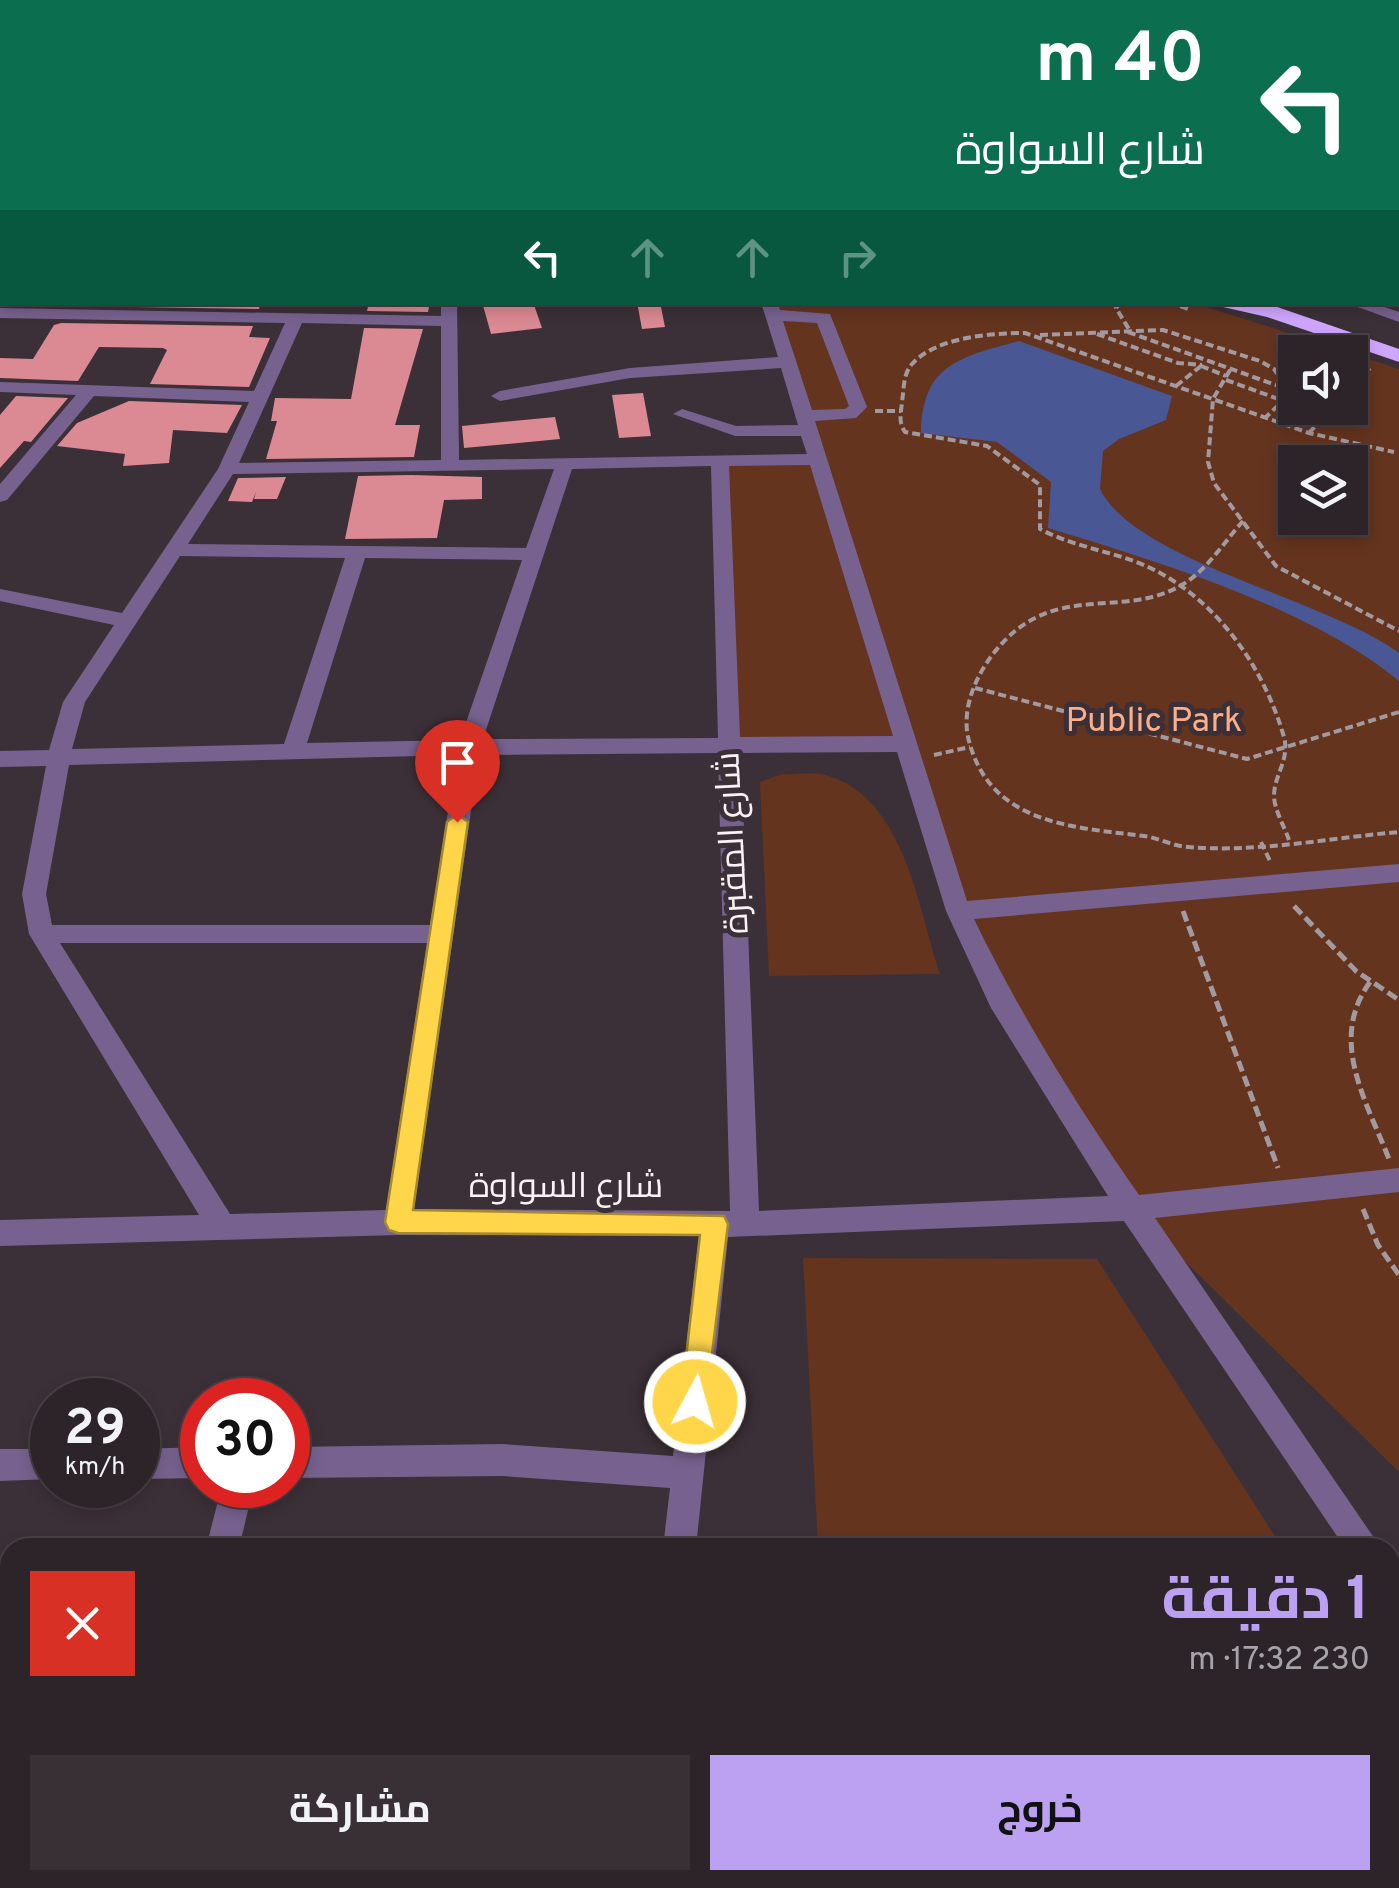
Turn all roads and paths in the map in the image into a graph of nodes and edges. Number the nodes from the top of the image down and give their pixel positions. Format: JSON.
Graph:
{"nodes":[{"id":1,"x":1118,"y":305,"type":"edge"},
{"id":2,"x":1243,"y":305,"type":"edge"},
{"id":3,"x":1261,"y":305,"type":"edge"},
{"id":4,"x":1361,"y":305,"type":"edge"},
{"id":5,"x":771,"y":309,"type":"edge"},
{"id":6,"x":1286,"y":309,"type":"edge"},
{"id":7,"x":448,"y":312,"type":"edge"},
{"id":8,"x":0,"y":313,"type":"edge"},
{"id":9,"x":1399,"y":317,"type":"edge"},
{"id":10,"x":296,"y":318,"type":"junction"},
{"id":11,"x":1128,"y":331,"type":"junction"},
{"id":12,"x":1094,"y":333,"type":"junction"},
{"id":13,"x":1036,"y":336,"type":"junction"},
{"id":14,"x":1399,"y":337,"type":"edge"},
{"id":15,"x":1230,"y":351,"type":"junction"},
{"id":16,"x":1399,"y":356,"type":"edge"},
{"id":17,"x":1210,"y":359,"type":"junction"},
{"id":18,"x":1217,"y":361,"type":"junction"},
{"id":19,"x":788,"y":362,"type":"junction"},
{"id":20,"x":1202,"y":366,"type":"junction"},
{"id":21,"x":1278,"y":373,"type":"edge"},
{"id":22,"x":1228,"y":375,"type":"junction"},
{"id":23,"x":1176,"y":386,"type":"junction"},
{"id":24,"x":0,"y":387,"type":"edge"},
{"id":25,"x":1278,"y":387,"type":"edge"},
{"id":26,"x":90,"y":391,"type":"junction"},
{"id":27,"x":500,"y":396,"type":"dead end"},
{"id":28,"x":262,"y":397,"type":"junction"},
{"id":29,"x":1278,"y":398,"type":"edge"},
{"id":30,"x":1213,"y":399,"type":"junction"},
{"id":31,"x":1278,"y":406,"type":"edge"},
{"id":32,"x":682,"y":414,"type":"dead end"},
{"id":33,"x":1266,"y":417,"type":"junction"},
{"id":34,"x":807,"y":423,"type":"junction"},
{"id":35,"x":1316,"y":425,"type":"edge"},
{"id":36,"x":1309,"y":432,"type":"junction"},
{"id":37,"x":1394,"y":452,"type":"dead end"},
{"id":38,"x":818,"y":459,"type":"junction"},
{"id":39,"x":720,"y":460,"type":"junction"},
{"id":40,"x":565,"y":463,"type":"junction"},
{"id":41,"x":450,"y":465,"type":"junction"},
{"id":42,"x":227,"y":469,"type":"junction"},
{"id":43,"x":0,"y":496,"type":"edge"},
{"id":44,"x":1243,"y":521,"type":"junction"},
{"id":45,"x":177,"y":550,"type":"junction"},
{"id":46,"x":357,"y":552,"type":"junction"},
{"id":47,"x":534,"y":554,"type":"junction"},
{"id":48,"x":1185,"y":582,"type":"junction"},
{"id":49,"x":0,"y":595,"type":"edge"},
{"id":50,"x":129,"y":621,"type":"junction"},
{"id":51,"x":1399,"y":631,"type":"edge"},
{"id":52,"x":975,"y":688,"type":"junction"},
{"id":53,"x":1399,"y":712,"type":"edge"},
{"id":54,"x":469,"y":747,"type":"junction"},
{"id":55,"x":970,"y":747,"type":"junction"},
{"id":56,"x":727,"y":748,"type":"junction"},
{"id":57,"x":1287,"y":750,"type":"junction"},
{"id":58,"x":294,"y":752,"type":"junction"},
{"id":59,"x":906,"y":752,"type":"junction"},
{"id":60,"x":59,"y":757,"type":"junction"},
{"id":61,"x":0,"y":759,"type":"edge"},
{"id":62,"x":1399,"y":832,"type":"edge"},
{"id":63,"x":1288,"y":840,"type":"junction"},
{"id":64,"x":1261,"y":842,"type":"junction"},
{"id":65,"x":1399,"y":873,"type":"edge"},
{"id":66,"x":1282,"y":883,"type":"junction"},
{"id":67,"x":1176,"y":893,"type":"junction"},
{"id":68,"x":958,"y":911,"type":"junction"},
{"id":69,"x":41,"y":934,"type":"junction"},
{"id":70,"x":440,"y":934,"type":"junction"},
{"id":71,"x":1370,"y":982,"type":"junction"},
{"id":72,"x":1399,"y":1000,"type":"edge"},
{"id":73,"x":1398,"y":1180,"type":"edge"},
{"id":74,"x":1351,"y":1184,"type":"junction"},
{"id":75,"x":1286,"y":1190,"type":"junction"},
{"id":76,"x":1132,"y":1208,"type":"junction"},
{"id":77,"x":398,"y":1222,"type":"junction"},
{"id":78,"x":730,"y":1224,"type":"junction"},
{"id":79,"x":222,"y":1226,"type":"junction"},
{"id":80,"x":0,"y":1234,"type":"edge"},
{"id":81,"x":1399,"y":1275,"type":"edge"},
{"id":82,"x":310,"y":1462,"type":"edge"},
{"id":83,"x":30,"y":1464,"type":"edge"},
{"id":84,"x":0,"y":1465,"type":"edge"},
{"id":85,"x":688,"y":1473,"type":"junction"},
{"id":86,"x":232,"y":1508,"type":"edge"},
{"id":87,"x":225,"y":1538,"type":"edge"},
{"id":88,"x":680,"y":1538,"type":"edge"},
{"id":89,"x":1358,"y":1538,"type":"edge"}],
"edges":[{"from":1,"to":11,"type":"path"},
{"from":2,"to":6,"type":"highway"},
{"from":3,"to":6,"type":"highway"},
{"from":4,"to":9,"type":"street"},
{"from":5,"to":19,"type":"street"},
{"from":5,"to":34,"type":"street"},
{"from":6,"to":14,"type":"highway"},
{"from":6,"to":16,"type":"highway"},
{"from":7,"to":10,"type":"street"},
{"from":7,"to":41,"type":"street"},
{"from":8,"to":10,"type":"street"},
{"from":10,"to":28,"type":"street"},
{"from":11,"to":12,"type":"path"},
{"from":11,"to":15,"type":"path"},
{"from":11,"to":17,"type":"path"},
{"from":12,"to":13,"type":"path"},
{"from":12,"to":20,"type":"path"},
{"from":13,"to":23,"type":"path"},
{"from":13,"to":48,"type":"path"},
{"from":15,"to":18,"type":"path"},
{"from":15,"to":21,"type":"path"},
{"from":17,"to":18,"type":"path"},
{"from":17,"to":20,"type":"path"},
{"from":18,"to":22,"type":"path"},
{"from":19,"to":27,"type":"street"},
{"from":19,"to":34,"type":"street"},
{"from":20,"to":22,"type":"path"},
{"from":20,"to":23,"type":"path"},
{"from":22,"to":25,"type":"path"},
{"from":22,"to":29,"type":"path"},
{"from":22,"to":30,"type":"path"},
{"from":23,"to":30,"type":"path"},
{"from":24,"to":26,"type":"street"},
{"from":26,"to":28,"type":"street"},
{"from":26,"to":43,"type":"street"},
{"from":28,"to":42,"type":"street"},
{"from":30,"to":33,"type":"path"},
{"from":30,"to":44,"type":"path"},
{"from":31,"to":33,"type":"path"},
{"from":32,"to":34,"type":"street"},
{"from":33,"to":36,"type":"path"},
{"from":34,"to":38,"type":"street"},
{"from":35,"to":36,"type":"path"},
{"from":36,"to":37,"type":"path"},
{"from":38,"to":39,"type":"street"},
{"from":38,"to":59,"type":"street"},
{"from":39,"to":40,"type":"street"},
{"from":39,"to":56,"type":"street","name":"شارع المقبرة"},
{"from":40,"to":41,"type":"street"},
{"from":40,"to":47,"type":"street"},
{"from":41,"to":42,"type":"street"},
{"from":42,"to":45,"type":"street"},
{"from":44,"to":48,"type":"path"},
{"from":44,"to":51,"type":"path"},
{"from":45,"to":46,"type":"street"},
{"from":45,"to":50,"type":"street"},
{"from":46,"to":47,"type":"street"},
{"from":46,"to":58,"type":"street"},
{"from":47,"to":54,"type":"street"},
{"from":48,"to":52,"type":"path"},
{"from":48,"to":57,"type":"path"},
{"from":49,"to":50,"type":"street"},
{"from":50,"to":60,"type":"street"},
{"from":52,"to":55,"type":"path"},
{"from":52,"to":57,"type":"path"},
{"from":53,"to":57,"type":"path"},
{"from":54,"to":56,"type":"street"},
{"from":54,"to":58,"type":"street"},
{"from":54,"to":70,"type":"street"},
{"from":55,"to":59,"type":"path"},
{"from":55,"to":64,"type":"path"},
{"from":56,"to":59,"type":"street"},
{"from":56,"to":78,"type":"street","name":"شارع المقبرة"},
{"from":57,"to":63,"type":"path"},
{"from":58,"to":60,"type":"street"},
{"from":59,"to":68,"type":"street"},
{"from":60,"to":61,"type":"street"},
{"from":60,"to":69,"type":"street"},
{"from":62,"to":63,"type":"path"},
{"from":63,"to":64,"type":"path"},
{"from":64,"to":66,"type":"path"},
{"from":65,"to":66,"type":"street"},
{"from":66,"to":67,"type":"street"},
{"from":66,"to":71,"type":"path"},
{"from":67,"to":68,"type":"street"},
{"from":67,"to":75,"type":"path"},
{"from":68,"to":76,"type":"street"},
{"from":69,"to":70,"type":"street"},
{"from":69,"to":79,"type":"street"},
{"from":70,"to":77,"type":"street"},
{"from":71,"to":72,"type":"path"},
{"from":71,"to":73,"type":"path"},
{"from":73,"to":74,"type":"street","name":"شارع السواوة"},
{"from":74,"to":75,"type":"street","name":"شارع السواوة"},
{"from":74,"to":81,"type":"path"},
{"from":75,"to":76,"type":"street","name":"شارع السواوة"},
{"from":76,"to":78,"type":"street","name":"شارع السواوة"},
{"from":76,"to":89,"type":"street"},
{"from":77,"to":78,"type":"street","name":"شارع السواوة"},
{"from":77,"to":79,"type":"street","name":"شارع السواوة"},
{"from":78,"to":85,"type":"street","name":"شارع المقبرة"},
{"from":79,"to":80,"type":"street","name":"شارع السواوة"},
{"from":82,"to":85,"type":"street"},
{"from":83,"to":84,"type":"street"},
{"from":85,"to":88,"type":"street","name":"شارع المقبرة"},
{"from":86,"to":87,"type":"street"}]}
